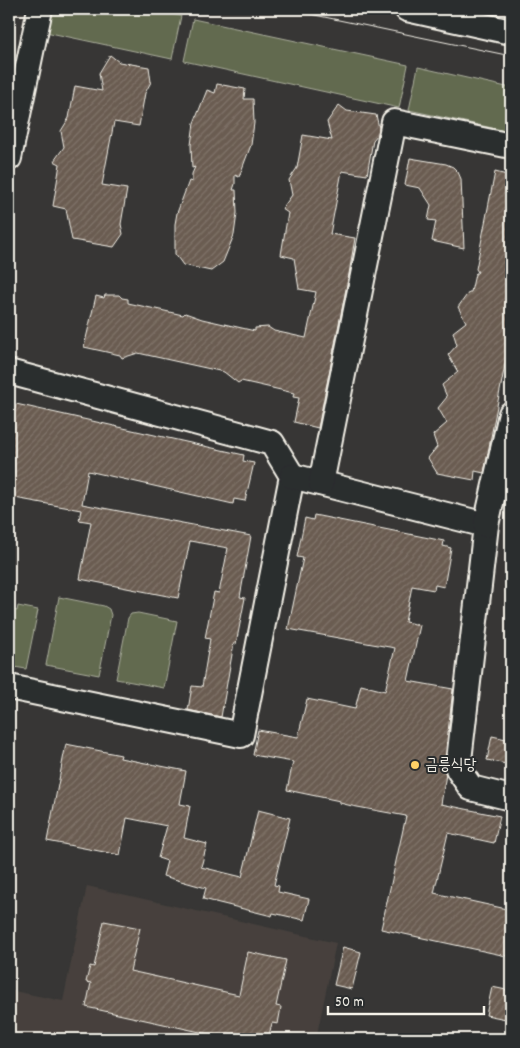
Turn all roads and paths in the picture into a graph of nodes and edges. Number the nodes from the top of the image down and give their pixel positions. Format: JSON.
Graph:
{"nodes":[{"id":1,"x":40,"y":9,"type":"edge"},
{"id":2,"x":411,"y":9,"type":"edge"},
{"id":3,"x":511,"y":32,"type":"edge"},
{"id":4,"x":511,"y":146,"type":"edge"},
{"id":5,"x":9,"y":158,"type":"edge"},
{"id":6,"x":9,"y":372,"type":"edge"},
{"id":7,"x":510,"y":426,"type":"edge"},
{"id":8,"x":292,"y":476,"type":"junction"},
{"id":9,"x":321,"y":483,"type":"junction"},
{"id":10,"x":486,"y":525,"type":"junction"},
{"id":11,"x":9,"y":687,"type":"edge"},
{"id":12,"x":511,"y":798,"type":"edge"}],
"edges":[{"from":1,"to":5,"type":"street"},
{"from":2,"to":3,"type":"street"},
{"from":4,"to":9,"type":"street"},
{"from":6,"to":8,"type":"street"},
{"from":7,"to":10,"type":"street"},
{"from":8,"to":9,"type":"street"},
{"from":8,"to":11,"type":"street"},
{"from":9,"to":10,"type":"street"},
{"from":10,"to":12,"type":"street"}]}
